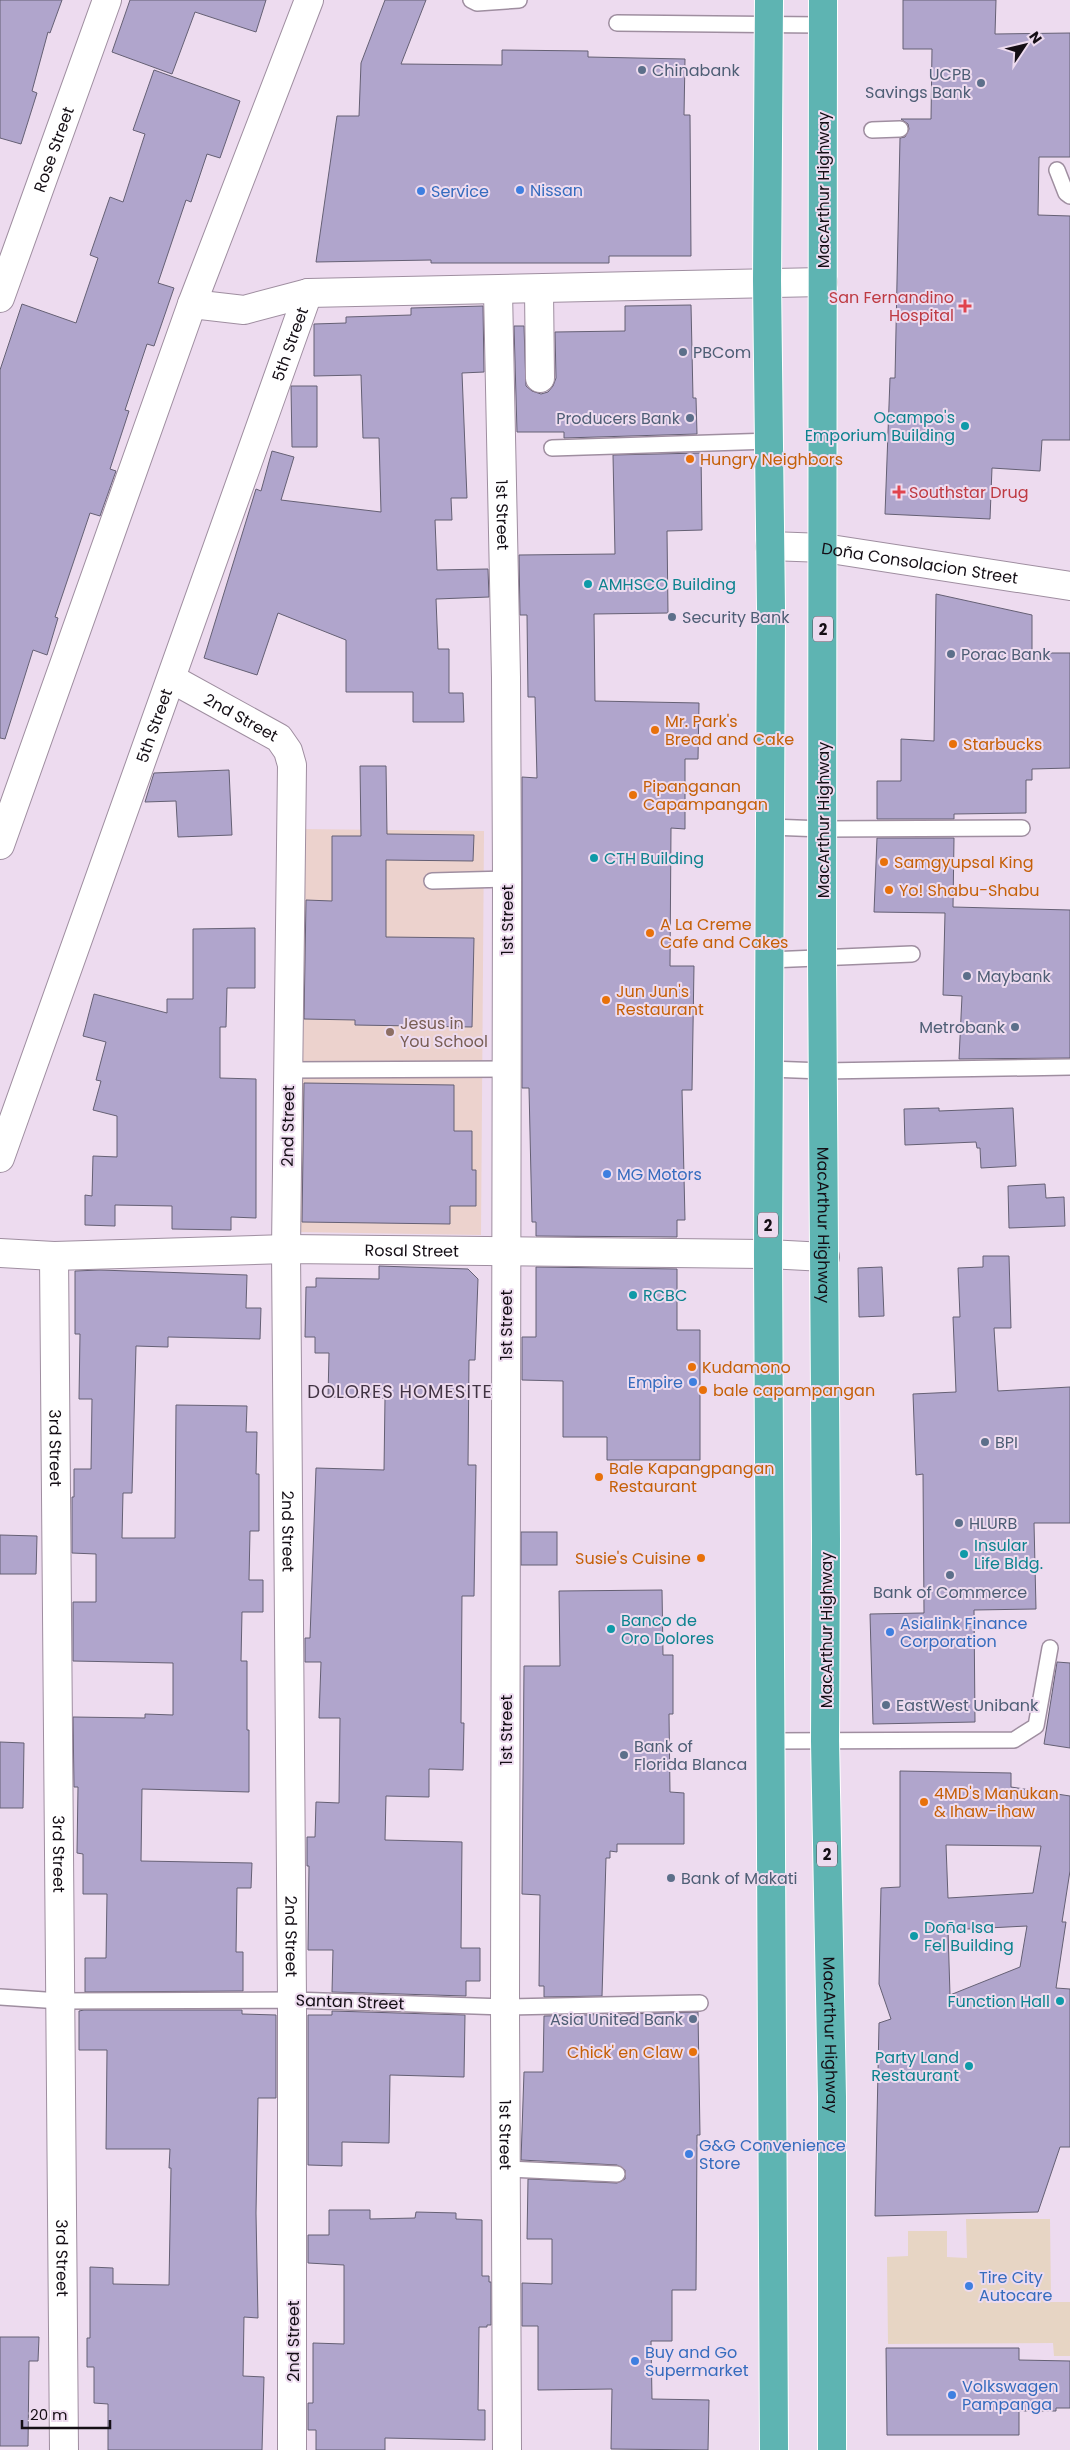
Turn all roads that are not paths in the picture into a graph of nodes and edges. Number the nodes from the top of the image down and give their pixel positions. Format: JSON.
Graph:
{"nodes":[{"id":1,"x":106,"y":0,"type":"edge"},
{"id":2,"x":309,"y":0,"type":"edge"},
{"id":3,"x":471,"y":0,"type":"edge"},
{"id":4,"x":519,"y":0,"type":"edge"},
{"id":5,"x":769,"y":12,"type":"edge"},
{"id":6,"x":823,"y":13,"type":"edge"},
{"id":7,"x":617,"y":23,"type":"dead end"},
{"id":8,"x":900,"y":129,"type":"dead end"},
{"id":9,"x":872,"y":130,"type":"dead end"},
{"id":10,"x":1057,"y":170,"type":"dead end"},
{"id":11,"x":1070,"y":196,"type":"edge"},
{"id":12,"x":767,"y":281,"type":"junction"},
{"id":13,"x":823,"y":282,"type":"junction"},
{"id":14,"x":539,"y":290,"type":"junction"},
{"id":15,"x":498,"y":291,"type":"junction"},
{"id":16,"x":308,"y":293,"type":"junction"},
{"id":17,"x":0,"y":298,"type":"edge"},
{"id":18,"x":192,"y":304,"type":"junction"},
{"id":19,"x":540,"y":378,"type":"dead end"},
{"id":20,"x":769,"y":442,"type":"junction"},
{"id":21,"x":552,"y":448,"type":"dead end"},
{"id":22,"x":770,"y":546,"type":"junction"},
{"id":23,"x":824,"y":548,"type":"junction"},
{"id":24,"x":1070,"y":586,"type":"edge"},
{"id":25,"x":172,"y":679,"type":"junction"},
{"id":26,"x":770,"y":827,"type":"junction"},
{"id":27,"x":1022,"y":828,"type":"dead end"},
{"id":28,"x":822,"y":829,"type":"junction"},
{"id":29,"x":0,"y":845,"type":"edge"},
{"id":30,"x":508,"y":879,"type":"junction"},
{"id":31,"x":432,"y":881,"type":"dead end"},
{"id":32,"x":912,"y":954,"type":"dead end"},
{"id":33,"x":822,"y":958,"type":"junction"},
{"id":34,"x":769,"y":960,"type":"junction"},
{"id":35,"x":1070,"y":1067,"type":"edge"},
{"id":36,"x":507,"y":1069,"type":"junction"},
{"id":37,"x":768,"y":1069,"type":"junction"},
{"id":38,"x":288,"y":1070,"type":"junction"},
{"id":39,"x":823,"y":1071,"type":"junction"},
{"id":40,"x":0,"y":1158,"type":"edge"},
{"id":41,"x":286,"y":1249,"type":"junction"},
{"id":42,"x":0,"y":1252,"type":"edge"},
{"id":43,"x":506,"y":1252,"type":"junction"},
{"id":44,"x":768,"y":1254,"type":"junction"},
{"id":45,"x":54,"y":1256,"type":"junction"},
{"id":46,"x":825,"y":1257,"type":"junction"},
{"id":47,"x":1050,"y":1648,"type":"dead end"},
{"id":48,"x":771,"y":1741,"type":"junction"},
{"id":49,"x":825,"y":1741,"type":"junction"},
{"id":50,"x":0,"y":1997,"type":"edge"},
{"id":51,"x":292,"y":2000,"type":"junction"},
{"id":52,"x":60,"y":2001,"type":"junction"},
{"id":53,"x":700,"y":2003,"type":"dead end"},
{"id":54,"x":506,"y":2006,"type":"junction"},
{"id":55,"x":507,"y":2170,"type":"junction"},
{"id":56,"x":617,"y":2174,"type":"dead end"},
{"id":57,"x":64,"y":2450,"type":"edge"},
{"id":58,"x":292,"y":2450,"type":"edge"},
{"id":59,"x":507,"y":2450,"type":"edge"},
{"id":60,"x":774,"y":2450,"type":"edge"},
{"id":61,"x":832,"y":2450,"type":"edge"}],
"edges":[{"from":1,"to":17,"type":"street","name":"Rose Street"},
{"from":2,"to":18,"type":"street"},
{"from":3,"to":4,"type":"lane"},
{"from":5,"to":6,"type":"lane"},
{"from":5,"to":7,"type":"lane"},
{"from":5,"to":12,"type":"highway","number":"2"},
{"from":6,"to":13,"type":"highway","name":"MacArthur Highway","number":"2"},
{"from":8,"to":9,"type":"lane"},
{"from":10,"to":11,"type":"lane"},
{"from":12,"to":13,"type":"street"},
{"from":12,"to":14,"type":"street"},
{"from":12,"to":20,"type":"highway","number":"2"},
{"from":13,"to":23,"type":"highway","name":"MacArthur Highway","number":"2"},
{"from":14,"to":15,"type":"street"},
{"from":14,"to":19,"type":"street"},
{"from":15,"to":16,"type":"street"},
{"from":15,"to":30,"type":"street","name":"1st Street"},
{"from":16,"to":18,"type":"street"},
{"from":16,"to":25,"type":"street","name":"5th Street"},
{"from":18,"to":29,"type":"street"},
{"from":20,"to":21,"type":"lane"},
{"from":20,"to":22,"type":"highway","number":"2"},
{"from":22,"to":23,"type":"street","name":"Doña Consolacion Street"},
{"from":22,"to":26,"type":"highway","number":"2"},
{"from":23,"to":24,"type":"street","name":"Doña Consolacion Street"},
{"from":23,"to":28,"type":"highway","name":"MacArthur Highway","number":"2"},
{"from":25,"to":38,"type":"street","name":"2nd Street"},
{"from":25,"to":40,"type":"street","name":"5th Street"},
{"from":26,"to":28,"type":"lane"},
{"from":26,"to":34,"type":"highway","number":"2"},
{"from":27,"to":28,"type":"lane"},
{"from":28,"to":33,"type":"highway","name":"MacArthur Highway","number":"2"},
{"from":30,"to":31,"type":"lane"},
{"from":30,"to":36,"type":"street","name":"1st Street"},
{"from":32,"to":33,"type":"lane"},
{"from":33,"to":34,"type":"lane"},
{"from":33,"to":39,"type":"highway","name":"MacArthur Highway","number":"2"},
{"from":34,"to":37,"type":"highway","number":"2"},
{"from":35,"to":39,"type":"lane"},
{"from":36,"to":38,"type":"lane"},
{"from":36,"to":43,"type":"street","name":"1st Street"},
{"from":37,"to":39,"type":"lane"},
{"from":37,"to":44,"type":"highway","number":"2"},
{"from":38,"to":41,"type":"street","name":"2nd Street"},
{"from":39,"to":46,"type":"highway","name":"MacArthur Highway","number":"2"},
{"from":41,"to":43,"type":"street","name":"Rosal Street"},
{"from":41,"to":45,"type":"street","name":"Rosal Street"},
{"from":41,"to":51,"type":"street","name":"2nd Street"},
{"from":42,"to":45,"type":"street","name":"Rosal Street"},
{"from":43,"to":44,"type":"street","name":"Rosal Street"},
{"from":43,"to":54,"type":"street","name":"1st Street"},
{"from":44,"to":46,"type":"street","name":"Rosal Street"},
{"from":44,"to":48,"type":"highway","number":"2"},
{"from":45,"to":52,"type":"street","name":"3rd Street"},
{"from":46,"to":49,"type":"highway","name":"MacArthur Highway","number":"2"},
{"from":47,"to":49,"type":"lane"},
{"from":48,"to":49,"type":"lane"},
{"from":48,"to":60,"type":"highway","number":"2"},
{"from":49,"to":61,"type":"highway","name":"MacArthur Highway","number":"2"},
{"from":50,"to":52,"type":"lane","name":"Santan Street"},
{"from":51,"to":52,"type":"lane","name":"Santan Street"},
{"from":51,"to":54,"type":"lane","name":"Santan Street"},
{"from":51,"to":58,"type":"street","name":"2nd Street"},
{"from":52,"to":57,"type":"street","name":"3rd Street"},
{"from":53,"to":54,"type":"lane","name":"Santan Street"},
{"from":54,"to":55,"type":"street","name":"1st Street"},
{"from":55,"to":56,"type":"lane"},
{"from":55,"to":59,"type":"street","name":"1st Street"}]}
